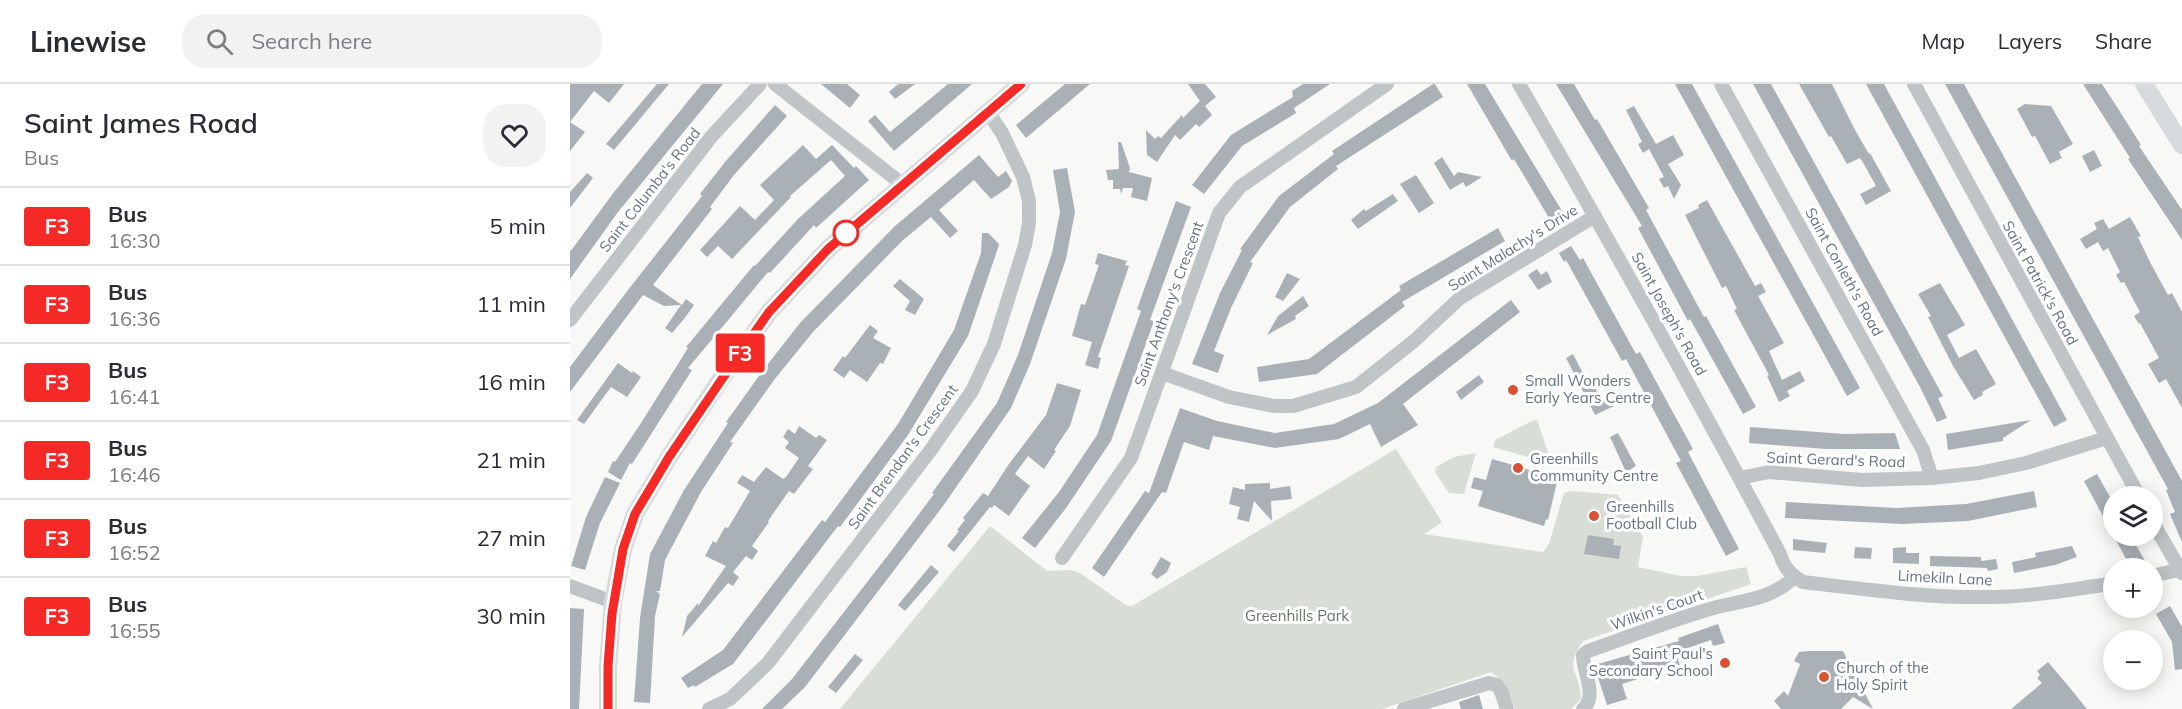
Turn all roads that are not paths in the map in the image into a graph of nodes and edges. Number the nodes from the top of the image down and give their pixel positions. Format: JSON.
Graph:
{"nodes":[{"id":1,"x":760,"y":84,"type":"edge"},
{"id":2,"x":775,"y":84,"type":"edge"},
{"id":3,"x":1021,"y":84,"type":"edge"},
{"id":4,"x":1387,"y":84,"type":"edge"},
{"id":5,"x":1519,"y":84,"type":"edge"},
{"id":6,"x":1721,"y":84,"type":"edge"},
{"id":7,"x":1914,"y":84,"type":"edge"},
{"id":8,"x":2144,"y":84,"type":"edge"},
{"id":9,"x":988,"y":112,"type":"junction"},
{"id":10,"x":2182,"y":145,"type":"edge"},
{"id":11,"x":902,"y":184,"type":"junction"},
{"id":12,"x":1595,"y":216,"type":"junction"},
{"id":13,"x":570,"y":320,"type":"edge"},
{"id":14,"x":1162,"y":373,"type":"junction"},
{"id":15,"x":2107,"y":438,"type":"junction"},
{"id":16,"x":1740,"y":478,"type":"junction"},
{"id":17,"x":1932,"y":478,"type":"junction"},
{"id":18,"x":2133,"y":486,"type":"edge"},
{"id":19,"x":2163,"y":539,"type":"edge"},
{"id":20,"x":1062,"y":558,"type":"dead end"},
{"id":21,"x":2181,"y":571,"type":"edge"},
{"id":22,"x":2163,"y":574,"type":"edge"},
{"id":23,"x":1794,"y":577,"type":"junction"},
{"id":24,"x":2103,"y":585,"type":"edge"},
{"id":25,"x":570,"y":586,"type":"edge"},
{"id":26,"x":613,"y":602,"type":"junction"},
{"id":27,"x":608,"y":709,"type":"edge"},
{"id":28,"x":709,"y":709,"type":"edge"},
{"id":29,"x":1404,"y":709,"type":"edge"},
{"id":30,"x":1507,"y":709,"type":"edge"},
{"id":31,"x":1583,"y":709,"type":"edge"}],
"edges":[{"from":1,"to":13,"type":"street","name":"Saint Columba's Road"},
{"from":2,"to":11,"type":"street"},
{"from":3,"to":9,"type":"street"},
{"from":4,"to":14,"type":"street","name":"Saint Anthony's Crescent"},
{"from":5,"to":12,"type":"street","name":"Saint Joseph's Road"},
{"from":6,"to":17,"type":"street","name":"Saint Conleth's Road"},
{"from":7,"to":15,"type":"street","name":"Saint Patrick's Road"},
{"from":8,"to":10,"type":"street"},
{"from":9,"to":11,"type":"street"},
{"from":9,"to":28,"type":"street","name":"Saint Brendan's Crescent"},
{"from":11,"to":26,"type":"street"},
{"from":12,"to":14,"type":"street","name":"Saint Malachy's Drive"},
{"from":12,"to":16,"type":"street","name":"Saint Joseph's Road"},
{"from":14,"to":20,"type":"street","name":"Saint Anthony's Crescent"},
{"from":15,"to":17,"type":"street","name":"Saint Gerard's Road"},
{"from":15,"to":18,"type":"street","name":"Saint Patrick's Road"},
{"from":16,"to":17,"type":"street","name":"Saint Gerard's Road"},
{"from":16,"to":23,"type":"street","name":"Saint Joseph's Road"},
{"from":19,"to":21,"type":"street"},
{"from":21,"to":22,"type":"street"},
{"from":23,"to":24,"type":"street","name":"Limekiln Lane"},
{"from":23,"to":31,"type":"street","name":"Wilkin's Court"},
{"from":25,"to":26,"type":"street"},
{"from":26,"to":27,"type":"street"},
{"from":29,"to":30,"type":"street"}]}
